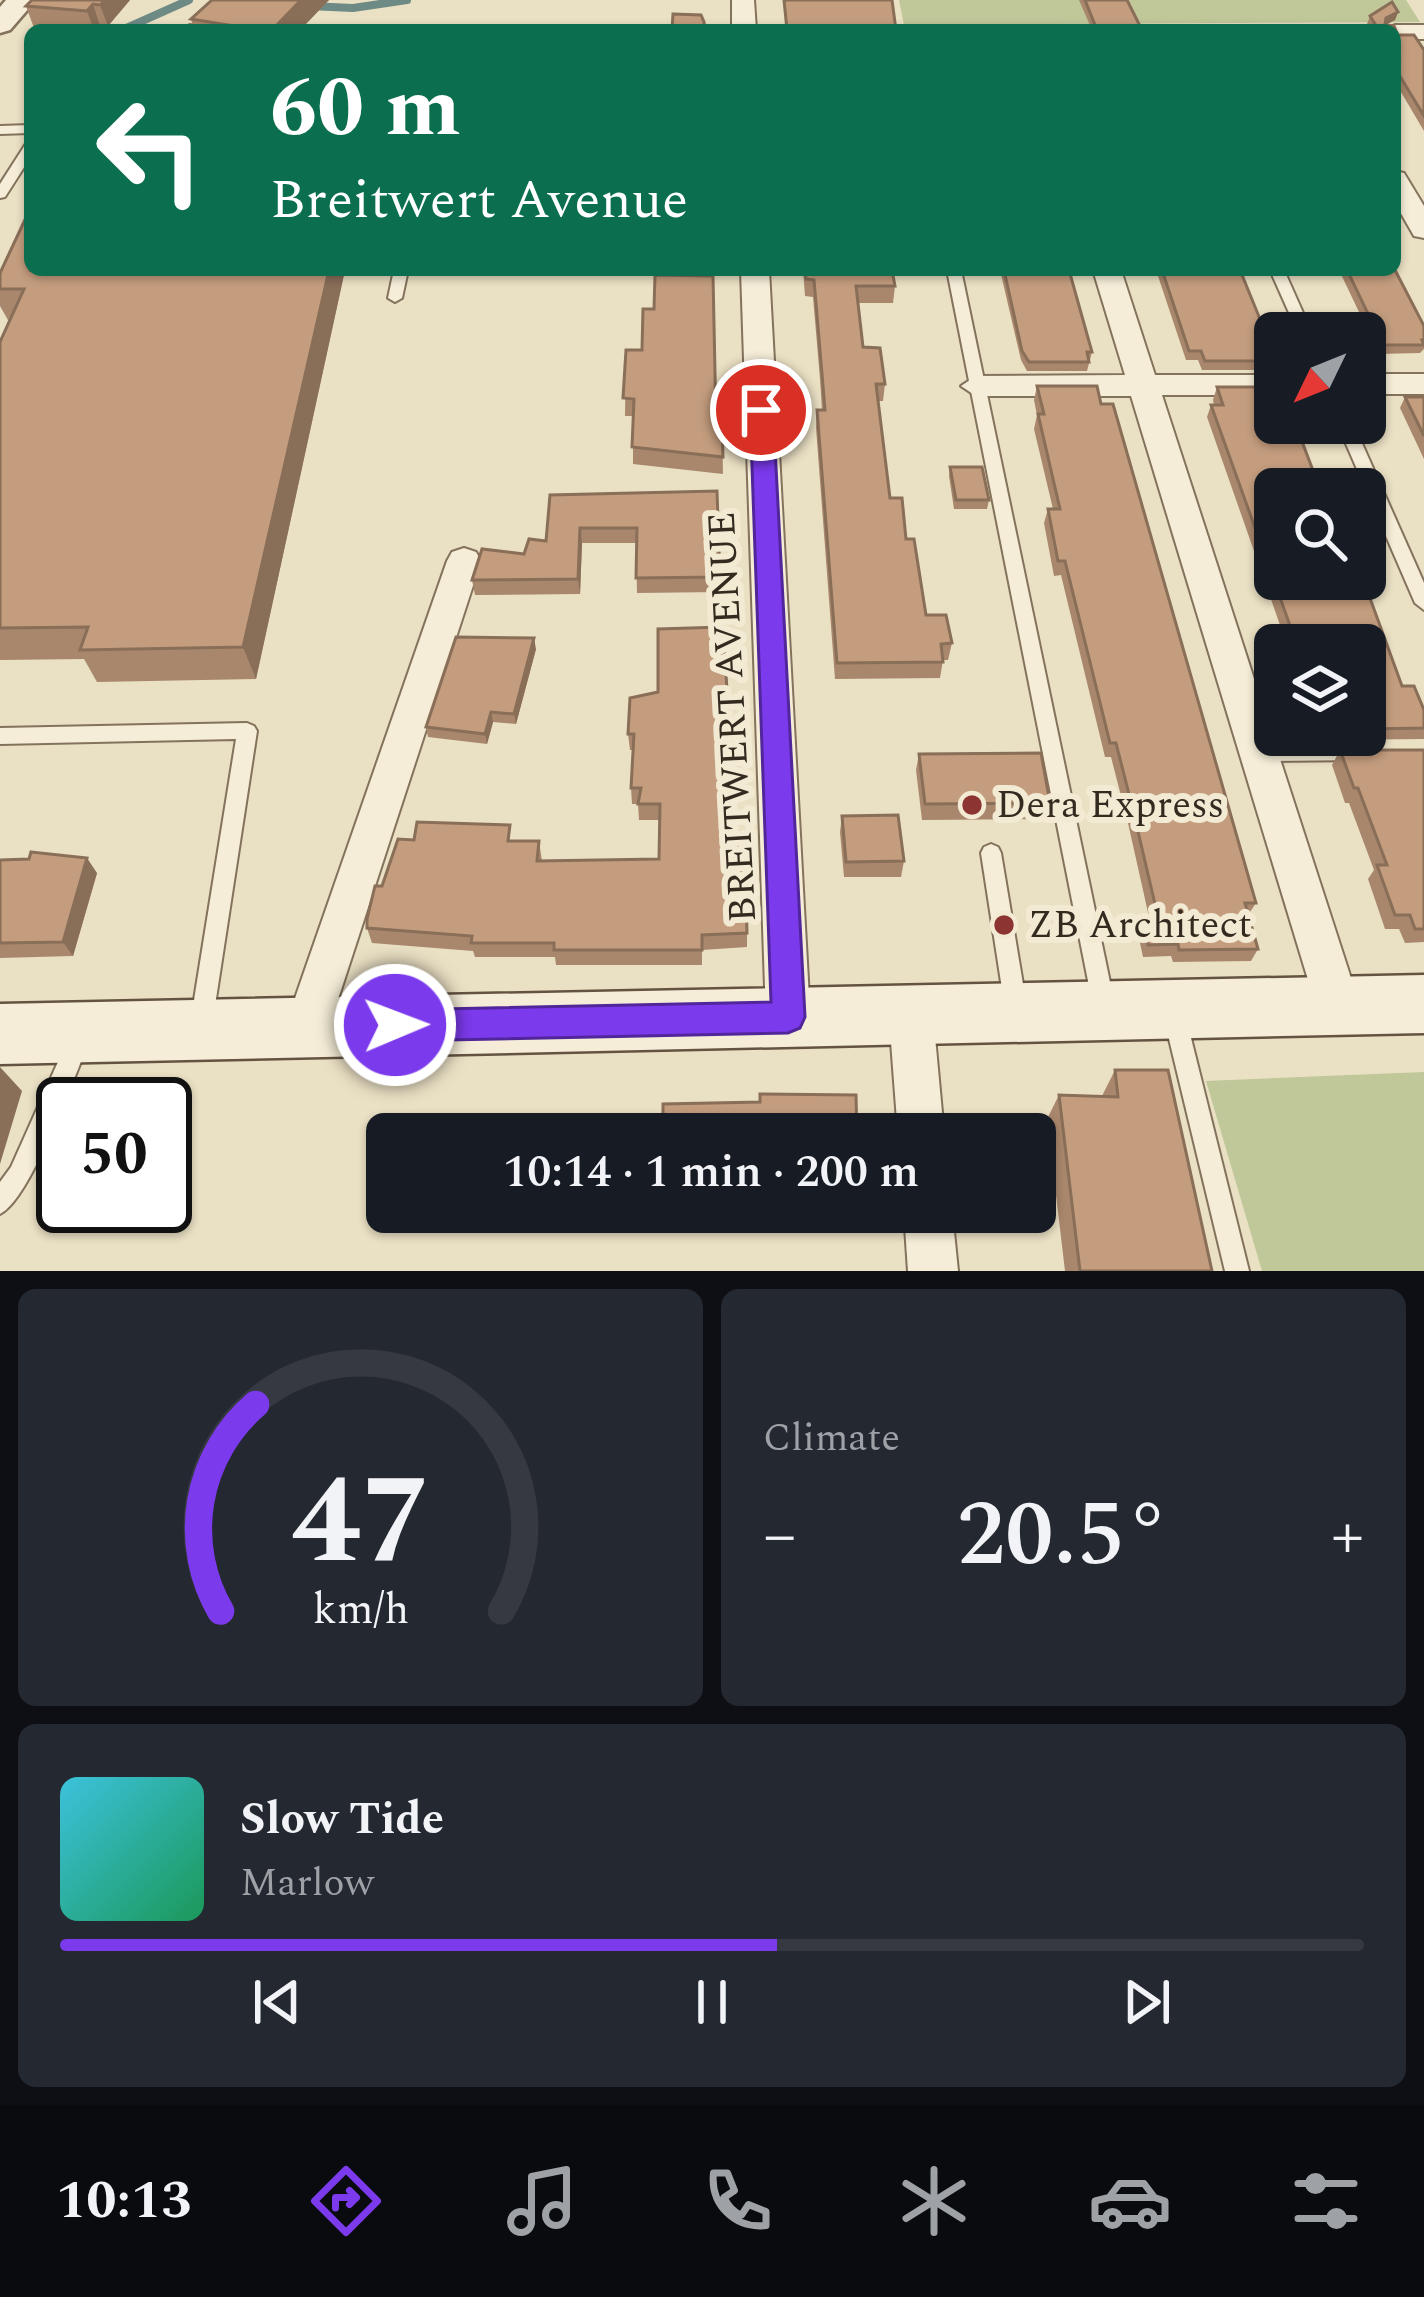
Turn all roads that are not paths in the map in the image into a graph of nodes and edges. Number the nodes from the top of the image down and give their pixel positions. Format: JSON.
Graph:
{"nodes":[{"id":1,"x":24,"y":157,"type":"edge"},
{"id":2,"x":1401,"y":190,"type":"edge"},
{"id":3,"x":0,"y":194,"type":"edge"},
{"id":4,"x":1424,"y":230,"type":"edge"},
{"id":5,"x":400,"y":276,"type":"edge"},
{"id":6,"x":755,"y":276,"type":"edge"},
{"id":7,"x":955,"y":276,"type":"edge"},
{"id":8,"x":1109,"y":276,"type":"edge"},
{"id":9,"x":1280,"y":276,"type":"edge"},
{"id":10,"x":395,"y":298,"type":"dead end"},
{"id":11,"x":1296,"y":312,"type":"edge"},
{"id":12,"x":1386,"y":384,"type":"edge"},
{"id":13,"x":1424,"y":384,"type":"edge"},
{"id":14,"x":1254,"y":385,"type":"edge"},
{"id":15,"x":976,"y":386,"type":"junction"},
{"id":16,"x":1143,"y":386,"type":"junction"},
{"id":17,"x":1354,"y":444,"type":"edge"},
{"id":18,"x":464,"y":561,"type":"dead end"},
{"id":19,"x":1424,"y":603,"type":"edge"},
{"id":20,"x":0,"y":736,"type":"edge"},
{"id":21,"x":1254,"y":737,"type":"edge"},
{"id":22,"x":1260,"y":756,"type":"edge"},
{"id":23,"x":991,"y":853,"type":"dead end"},
{"id":24,"x":1424,"y":1004,"type":"edge"},
{"id":25,"x":1338,"y":1006,"type":"junction"},
{"id":26,"x":1173,"y":1009,"type":"junction"},
{"id":27,"x":1105,"y":1011,"type":"junction"},
{"id":28,"x":1017,"y":1012,"type":"junction"},
{"id":29,"x":911,"y":1015,"type":"junction"},
{"id":30,"x":788,"y":1017,"type":"junction"},
{"id":31,"x":307,"y":1027,"type":"junction"},
{"id":32,"x":200,"y":1029,"type":"junction"},
{"id":33,"x":82,"y":1032,"type":"junction"},
{"id":34,"x":0,"y":1034,"type":"edge"},
{"id":35,"x":919,"y":1113,"type":"edge"},
{"id":36,"x":0,"y":1202,"type":"edge"},
{"id":37,"x":930,"y":1233,"type":"edge"},
{"id":38,"x":933,"y":1271,"type":"edge"},
{"id":39,"x":1237,"y":1271,"type":"edge"}],
"edges":[{"from":1,"to":3,"type":"lane"},
{"from":2,"to":4,"type":"street"},
{"from":5,"to":10,"type":"lane"},
{"from":6,"to":30,"type":"street","name":"BREITWERT AVENUE"},
{"from":7,"to":15,"type":"lane"},
{"from":8,"to":16,"type":"street"},
{"from":9,"to":11,"type":"lane"},
{"from":12,"to":13,"type":"street"},
{"from":14,"to":16,"type":"street"},
{"from":15,"to":16,"type":"street"},
{"from":15,"to":27,"type":"lane"},
{"from":16,"to":21,"type":"street"},
{"from":17,"to":19,"type":"lane"},
{"from":18,"to":31,"type":"street"},
{"from":20,"to":32,"type":"lane"},
{"from":22,"to":25,"type":"street"},
{"from":23,"to":28,"type":"lane"},
{"from":24,"to":25,"type":"main road"},
{"from":25,"to":26,"type":"main road"},
{"from":26,"to":27,"type":"main road"},
{"from":26,"to":39,"type":"lane"},
{"from":27,"to":28,"type":"main road"},
{"from":28,"to":29,"type":"main road"},
{"from":29,"to":30,"type":"main road"},
{"from":29,"to":35,"type":"street"},
{"from":30,"to":31,"type":"main road"},
{"from":31,"to":32,"type":"main road"},
{"from":32,"to":33,"type":"main road"},
{"from":33,"to":34,"type":"main road"},
{"from":33,"to":36,"type":"lane"},
{"from":37,"to":38,"type":"street"}]}
